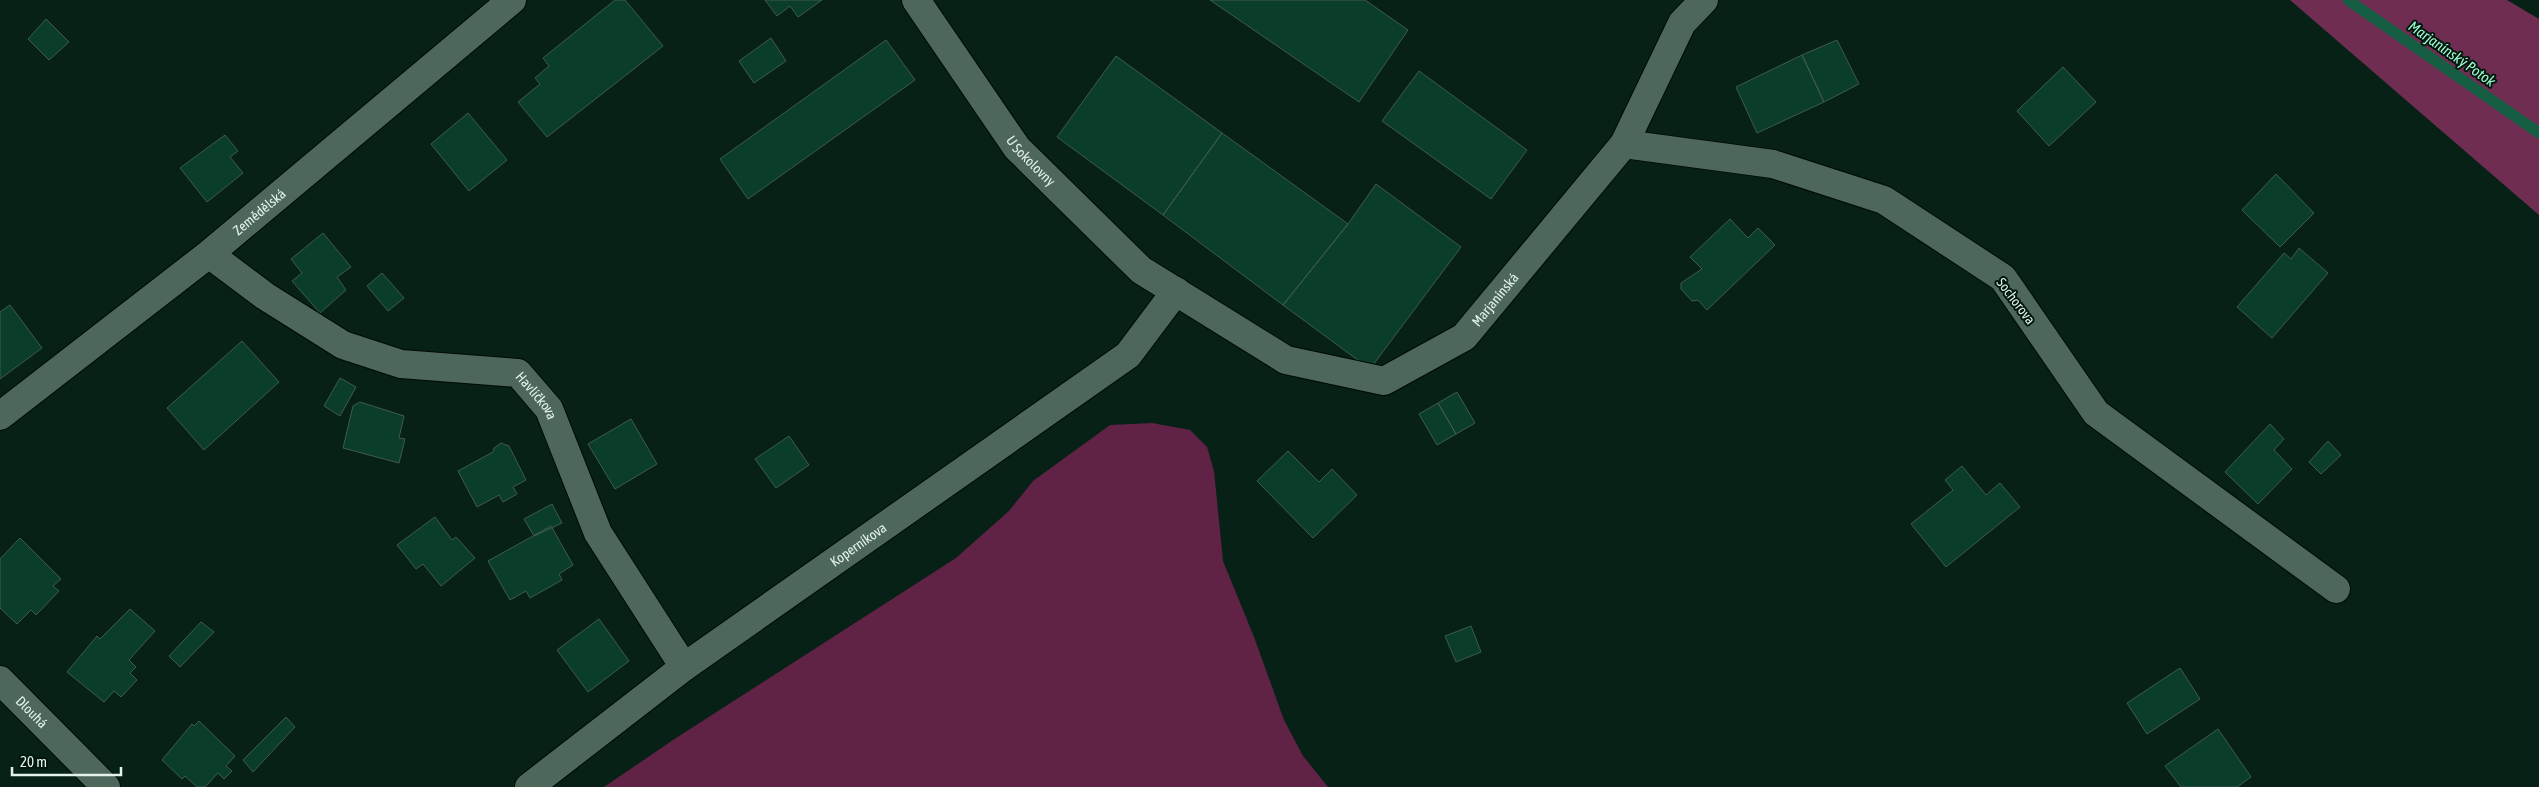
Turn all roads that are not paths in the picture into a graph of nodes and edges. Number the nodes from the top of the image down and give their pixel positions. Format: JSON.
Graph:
{"nodes":[{"id":1,"x":512,"y":0,"type":"edge"},
{"id":2,"x":916,"y":0,"type":"edge"},
{"id":3,"x":1704,"y":0,"type":"edge"},
{"id":4,"x":1624,"y":144,"type":"junction"},
{"id":5,"x":209,"y":254,"type":"junction"},
{"id":6,"x":1176,"y":291,"type":"junction"},
{"id":7,"x":0,"y":416,"type":"edge"},
{"id":8,"x":2336,"y":589,"type":"dead end"},
{"id":9,"x":684,"y":667,"type":"junction"},
{"id":10,"x":0,"y":680,"type":"edge"},
{"id":11,"x":106,"y":787,"type":"edge"},
{"id":12,"x":529,"y":787,"type":"edge"}],
"edges":[{"from":1,"to":5,"type":"street","name":"Zemědělská"},
{"from":2,"to":6,"type":"street","name":"U Sokolovny"},
{"from":3,"to":4,"type":"street","name":"Marjanínská"},
{"from":4,"to":6,"type":"street","name":"Marjanínská"},
{"from":4,"to":8,"type":"street","name":"Sochorova"},
{"from":5,"to":7,"type":"street","name":"Zemědělská"},
{"from":5,"to":9,"type":"street","name":"Havlíčkova"},
{"from":6,"to":9,"type":"street","name":"Koperníkova"},
{"from":9,"to":12,"type":"street","name":"Koperníkova"},
{"from":10,"to":11,"type":"street","name":"Dlouhá"}]}
